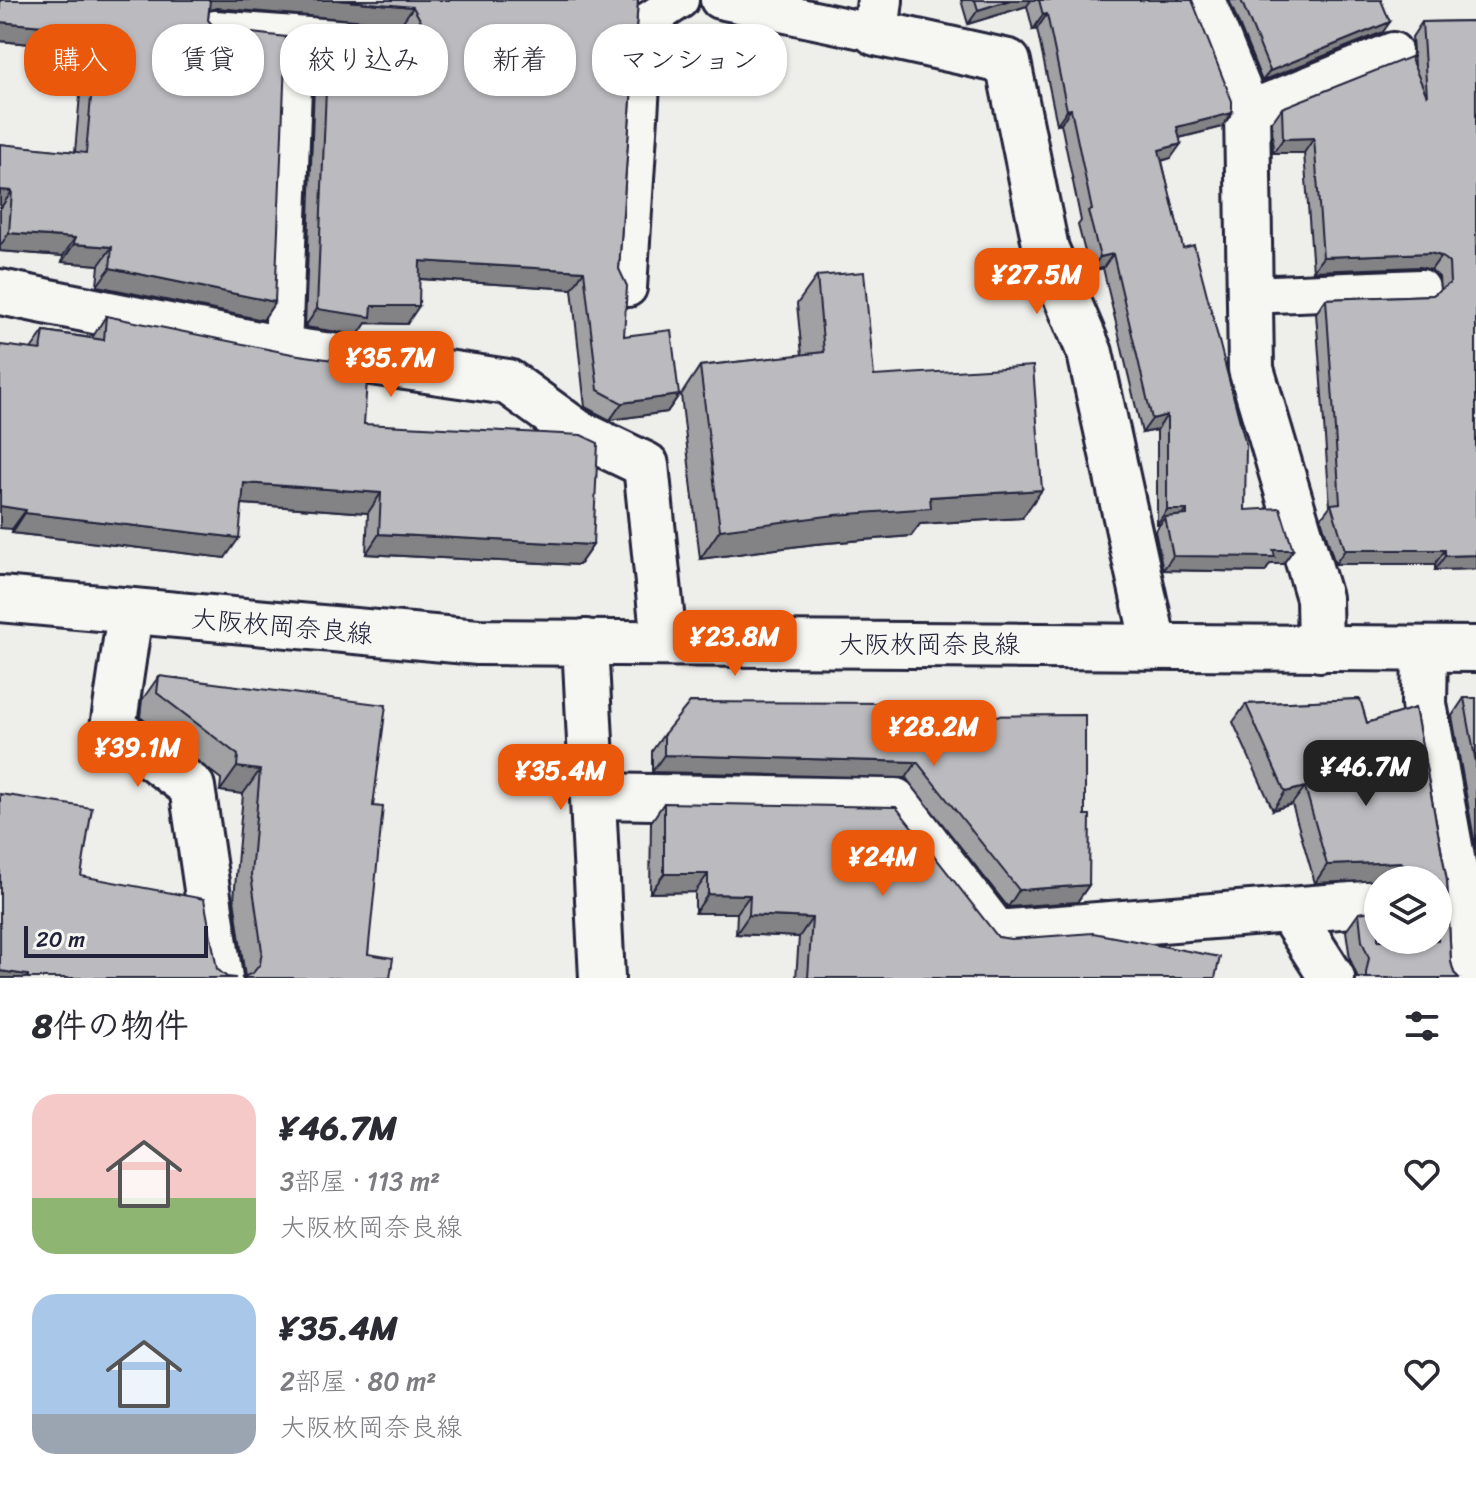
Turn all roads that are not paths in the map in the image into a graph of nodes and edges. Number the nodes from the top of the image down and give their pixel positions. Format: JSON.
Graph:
{"nodes":[{"id":1,"x":719,"y":0,"type":"edge"},
{"id":2,"x":1202,"y":0,"type":"edge"},
{"id":3,"x":671,"y":1,"type":"edge"},
{"id":4,"x":878,"y":17,"type":"edge"},
{"id":5,"x":1393,"y":51,"type":"dead end"},
{"id":6,"x":293,"y":96,"type":"edge"},
{"id":7,"x":1247,"y":110,"type":"junction"},
{"id":8,"x":628,"y":288,"type":"edge"},
{"id":9,"x":1421,"y":288,"type":"dead end"},
{"id":10,"x":0,"y":292,"type":"edge"},
{"id":11,"x":1250,"y":295,"type":"junction"},
{"id":12,"x":283,"y":349,"type":"junction"},
{"id":13,"x":0,"y":599,"type":"edge"},
{"id":14,"x":130,"y":613,"type":"junction"},
{"id":15,"x":585,"y":642,"type":"junction"},
{"id":16,"x":664,"y":642,"type":"junction"},
{"id":17,"x":1154,"y":645,"type":"junction"},
{"id":18,"x":1320,"y":649,"type":"junction"},
{"id":19,"x":1476,"y":649,"type":"edge"},
{"id":20,"x":1425,"y":650,"type":"junction"},
{"id":21,"x":594,"y":796,"type":"junction"},
{"id":22,"x":1444,"y":866,"type":"edge"},
{"id":23,"x":1364,"y":904,"type":"edge"},
{"id":24,"x":1290,"y":912,"type":"junction"},
{"id":25,"x":1452,"y":919,"type":"edge"},
{"id":26,"x":220,"y":978,"type":"edge"},
{"id":27,"x":602,"y":978,"type":"edge"},
{"id":28,"x":1332,"y":978,"type":"edge"},
{"id":29,"x":1463,"y":978,"type":"edge"}],
"edges":[{"from":1,"to":4,"type":"lane"},
{"from":2,"to":7,"type":"street"},
{"from":3,"to":8,"type":"lane"},
{"from":4,"to":17,"type":"street"},
{"from":5,"to":7,"type":"lane"},
{"from":6,"to":12,"type":"lane"},
{"from":7,"to":11,"type":"street"},
{"from":9,"to":11,"type":"lane"},
{"from":10,"to":12,"type":"street"},
{"from":11,"to":18,"type":"street"},
{"from":12,"to":16,"type":"street"},
{"from":13,"to":14,"type":"street","name":"大阪枚岡奈良線"},
{"from":14,"to":15,"type":"street","name":"大阪枚岡奈良線"},
{"from":14,"to":26,"type":"street"},
{"from":15,"to":16,"type":"street","name":"大阪枚岡奈良線"},
{"from":15,"to":21,"type":"street"},
{"from":16,"to":17,"type":"street","name":"大阪枚岡奈良線"},
{"from":17,"to":18,"type":"street","name":"大阪枚岡奈良線"},
{"from":18,"to":20,"type":"street","name":"大阪枚岡奈良線"},
{"from":19,"to":20,"type":"street","name":"大阪枚岡奈良線"},
{"from":20,"to":22,"type":"street"},
{"from":21,"to":24,"type":"street"},
{"from":21,"to":27,"type":"street"},
{"from":23,"to":24,"type":"street"},
{"from":24,"to":28,"type":"street"},
{"from":25,"to":29,"type":"street"}]}
